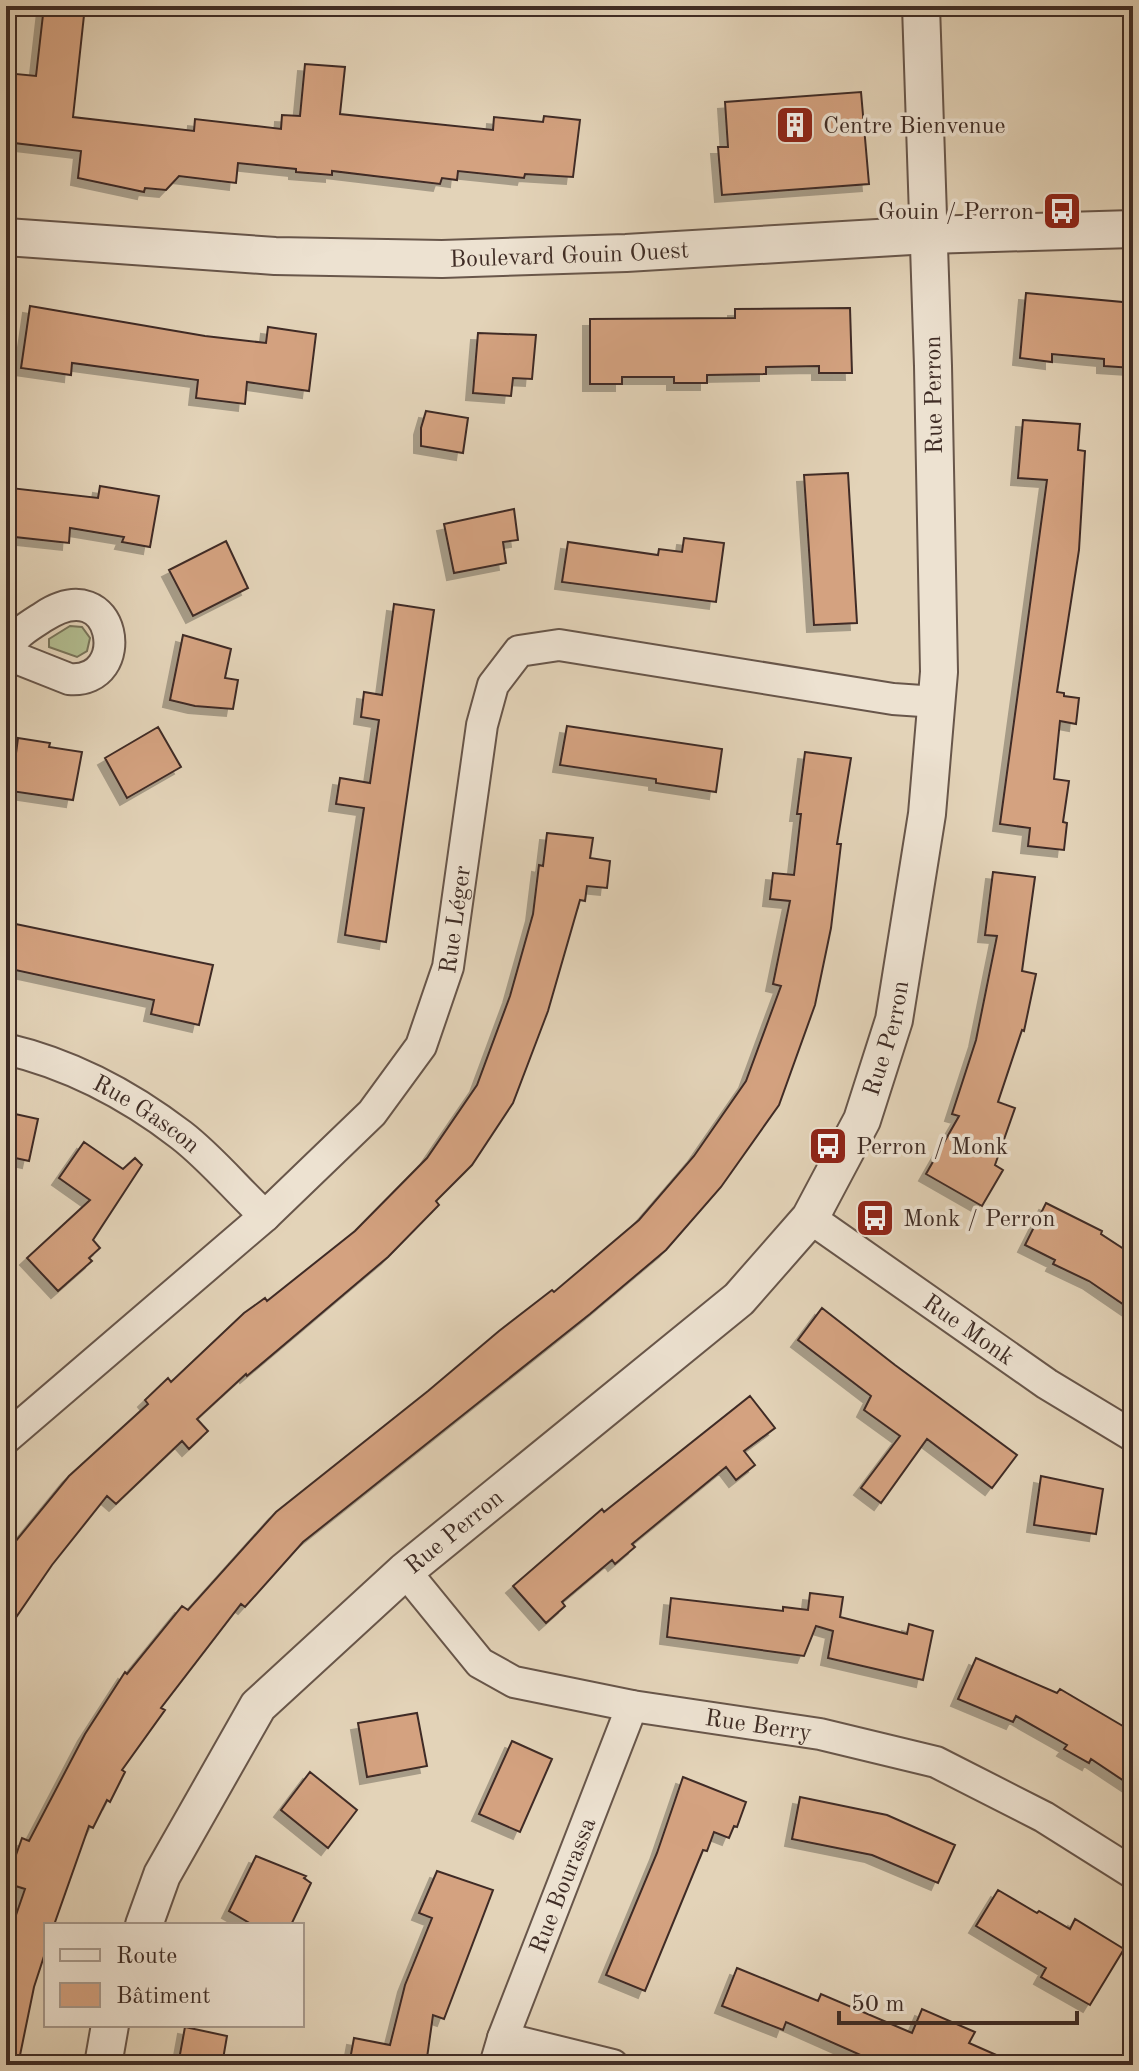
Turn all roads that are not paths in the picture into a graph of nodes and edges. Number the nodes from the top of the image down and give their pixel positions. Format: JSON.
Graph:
{"nodes":[{"id":1,"x":921,"y":6,"type":"edge"},
{"id":2,"x":1133,"y":229,"type":"edge"},
{"id":3,"x":928,"y":235,"type":"junction"},
{"id":4,"x":6,"y":237,"type":"edge"},
{"id":5,"x":937,"y":702,"type":"junction"},
{"id":6,"x":6,"y":1049,"type":"edge"},
{"id":7,"x":265,"y":1216,"type":"junction"},
{"id":8,"x":810,"y":1218,"type":"junction"},
{"id":9,"x":1133,"y":1436,"type":"edge"},
{"id":10,"x":6,"y":1438,"type":"edge"},
{"id":11,"x":405,"y":1571,"type":"junction"},
{"id":12,"x":632,"y":1706,"type":"junction"},
{"id":13,"x":1133,"y":1873,"type":"edge"},
{"id":14,"x":145,"y":1923,"type":"edge"},
{"id":15,"x":110,"y":2027,"type":"edge"},
{"id":16,"x":499,"y":2052,"type":"edge"},
{"id":17,"x":103,"y":2065,"type":"edge"},
{"id":18,"x":613,"y":2065,"type":"edge"}],
"edges":[{"from":1,"to":3,"type":"street","name":"Rue Perron"},
{"from":2,"to":3,"type":"street","name":"Boulevard Gouin Ouest"},
{"from":3,"to":4,"type":"street","name":"Boulevard Gouin Ouest"},
{"from":3,"to":5,"type":"street","name":"Rue Perron"},
{"from":5,"to":7,"type":"street","name":"Rue Léger"},
{"from":5,"to":8,"type":"street","name":"Rue Perron"},
{"from":6,"to":7,"type":"street","name":"Rue Gascon"},
{"from":7,"to":10,"type":"street","name":"Rue Léger"},
{"from":8,"to":9,"type":"street","name":"Rue Monk"},
{"from":8,"to":11,"type":"street","name":"Rue Perron"},
{"from":11,"to":12,"type":"street","name":"Rue Berry"},
{"from":11,"to":14,"type":"street","name":"Rue Perron"},
{"from":12,"to":13,"type":"street","name":"Rue Berry"},
{"from":12,"to":16,"type":"street","name":"Rue Bourassa"},
{"from":15,"to":17,"type":"street"},
{"from":16,"to":18,"type":"street"}]}
